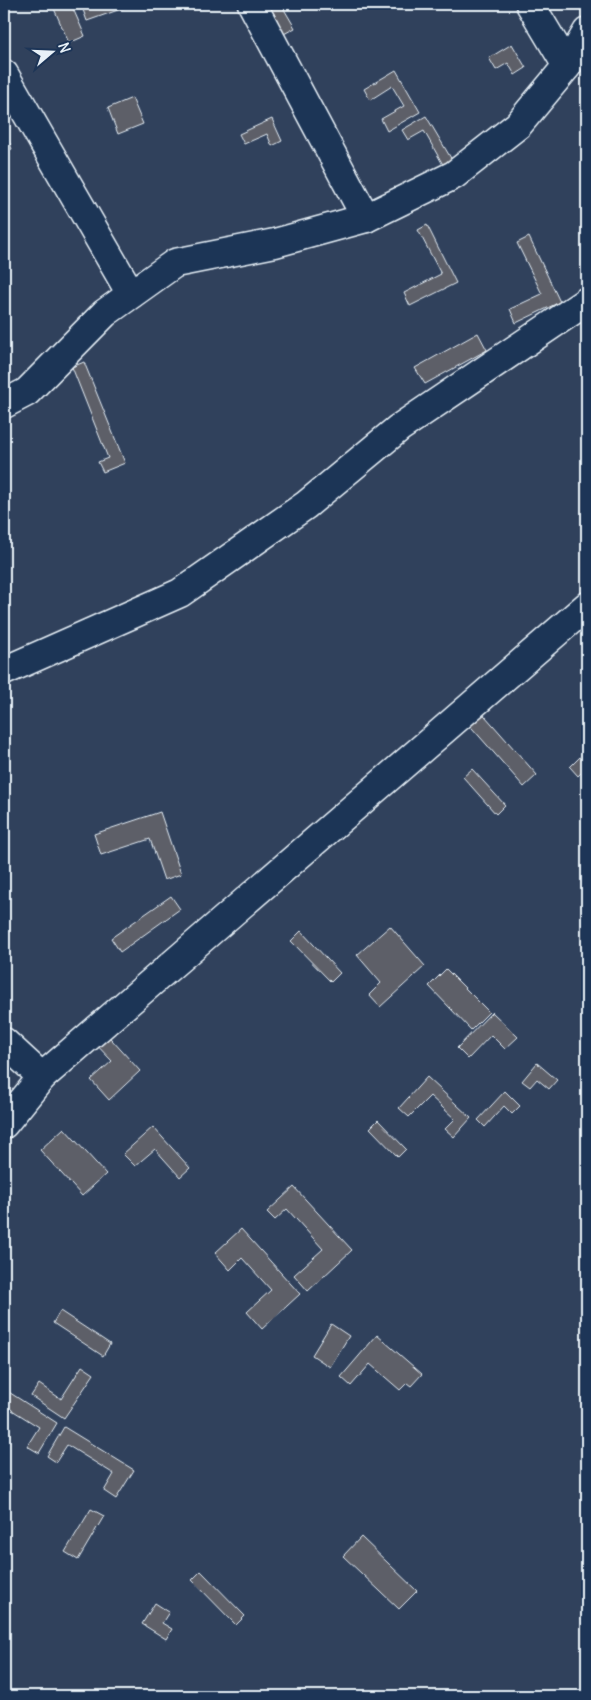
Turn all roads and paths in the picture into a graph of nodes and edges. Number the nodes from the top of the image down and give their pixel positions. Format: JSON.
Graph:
{"nodes":[{"id":1,"x":252,"y":4,"type":"edge"},
{"id":2,"x":530,"y":4,"type":"edge"},
{"id":3,"x":587,"y":32,"type":"edge"},
{"id":4,"x":567,"y":66,"type":"junction"},
{"id":5,"x":4,"y":74,"type":"edge"},
{"id":6,"x":366,"y":218,"type":"junction"},
{"id":7,"x":131,"y":294,"type":"junction"},
{"id":8,"x":587,"y":301,"type":"edge"},
{"id":9,"x":4,"y":404,"type":"edge"},
{"id":10,"x":587,"y":606,"type":"edge"},
{"id":11,"x":4,"y":671,"type":"edge"},
{"id":12,"x":4,"y":1042,"type":"edge"},
{"id":13,"x":42,"y":1077,"type":"junction"},
{"id":14,"x":4,"y":1124,"type":"edge"}],
"edges":[{"from":1,"to":6,"type":"street"},
{"from":2,"to":4,"type":"street"},
{"from":3,"to":4,"type":"street"},
{"from":4,"to":6,"type":"street"},
{"from":5,"to":7,"type":"street"},
{"from":6,"to":7,"type":"street"},
{"from":7,"to":9,"type":"street"},
{"from":8,"to":11,"type":"street"},
{"from":10,"to":13,"type":"street"},
{"from":12,"to":13,"type":"street"},
{"from":13,"to":14,"type":"street"}]}
